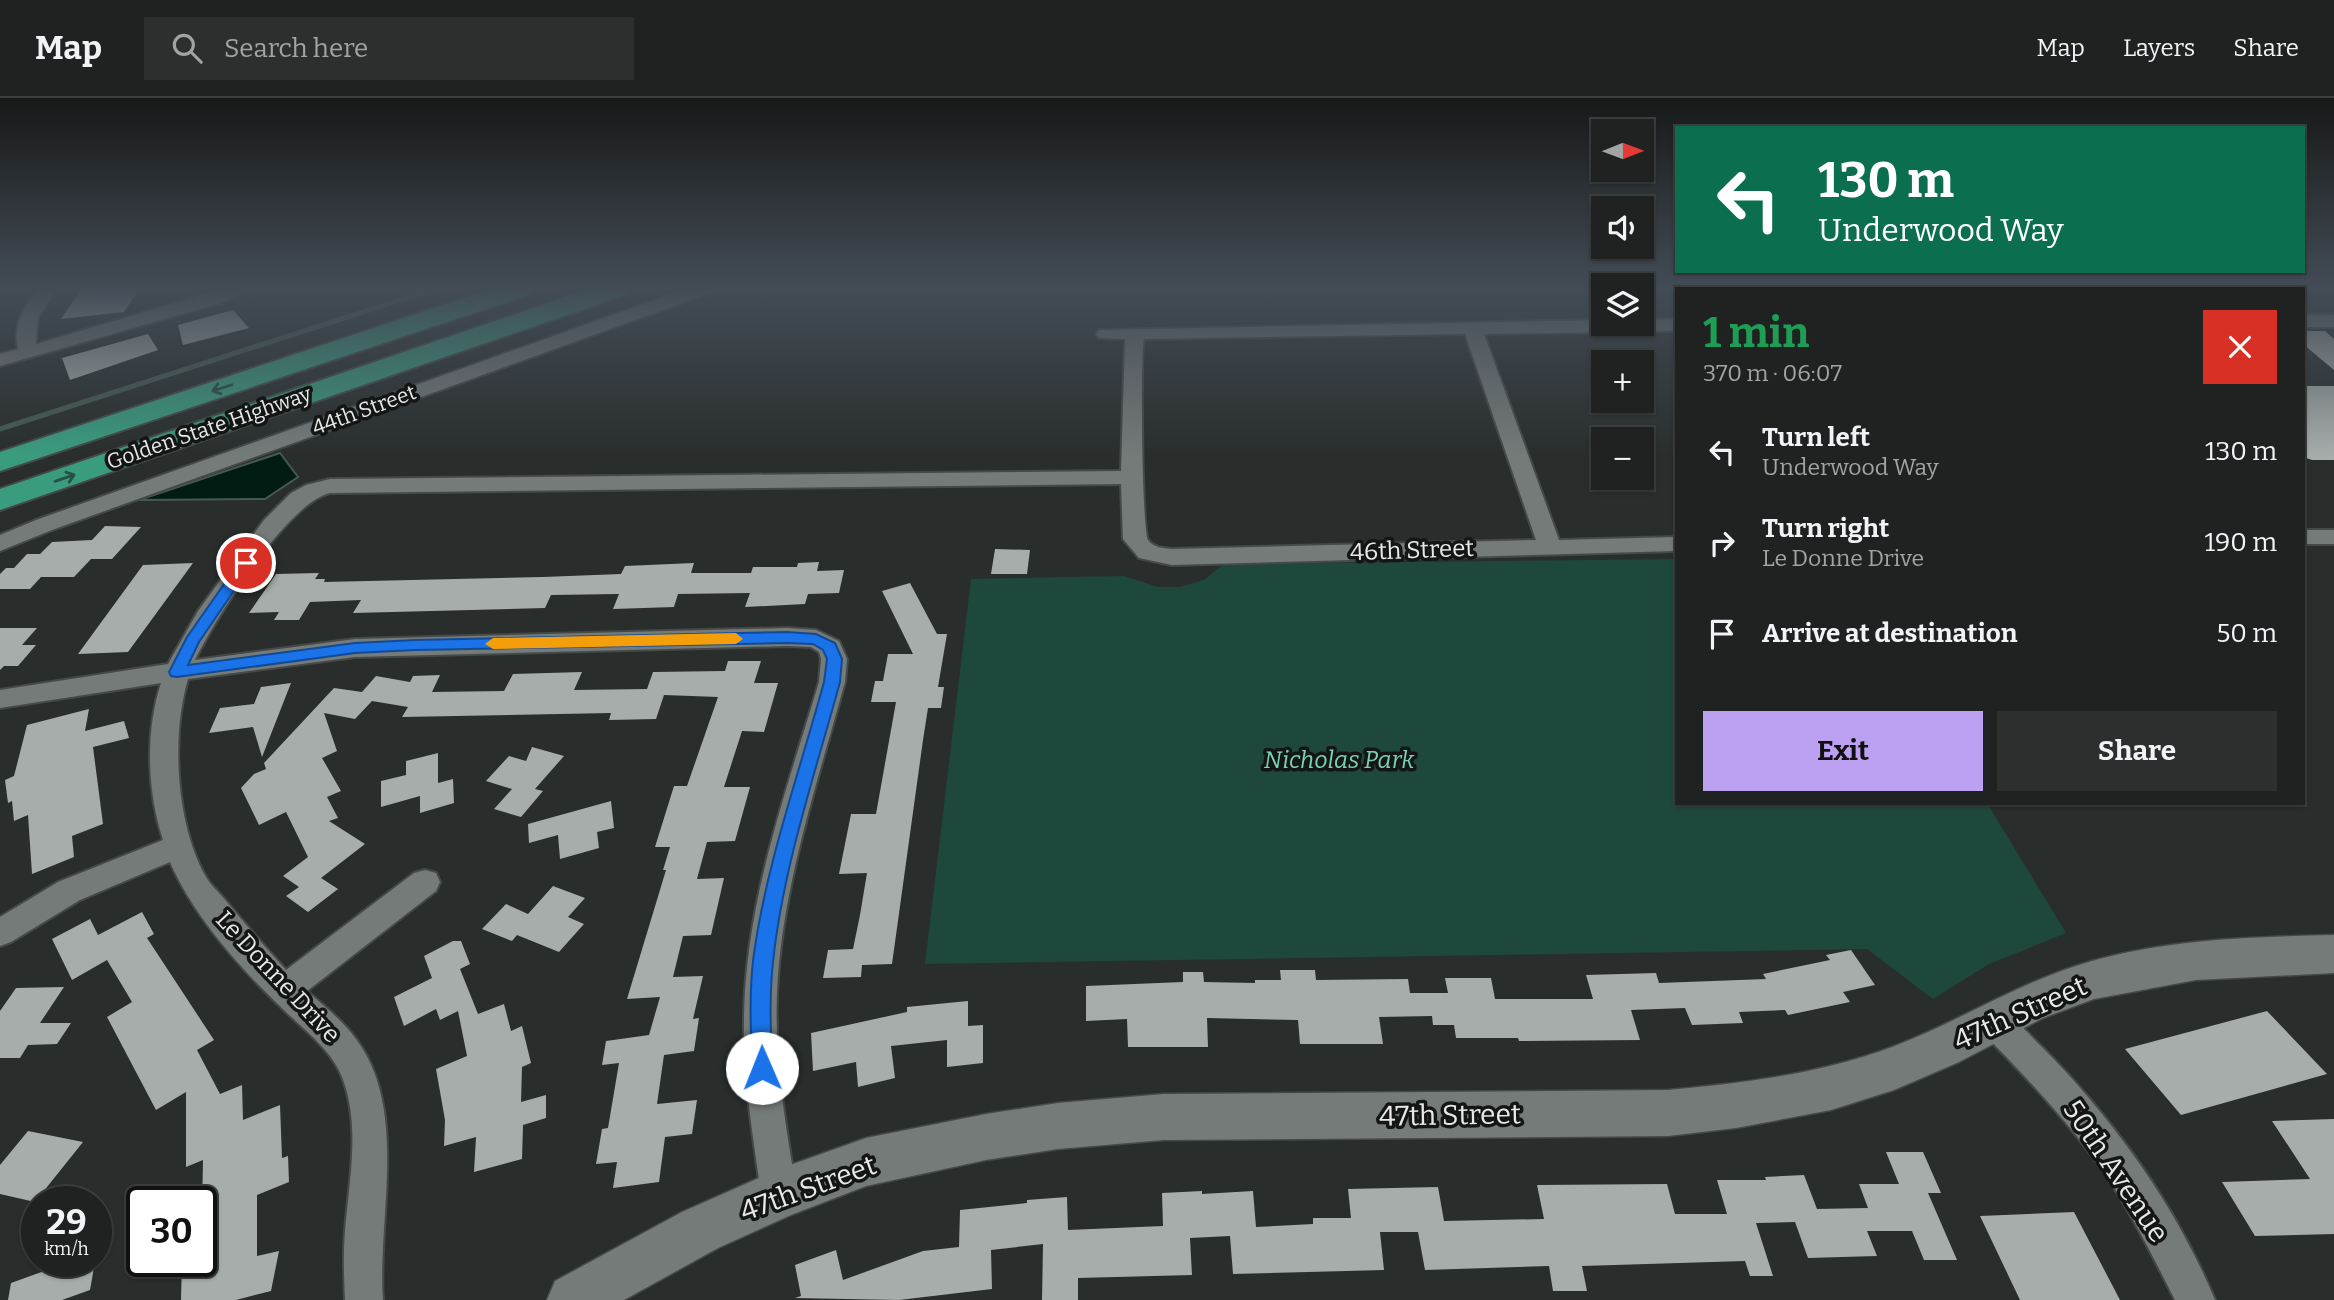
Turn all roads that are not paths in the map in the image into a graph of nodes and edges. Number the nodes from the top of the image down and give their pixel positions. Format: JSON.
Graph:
{"nodes":[{"id":1,"x":26,"y":345,"type":"edge"},
{"id":2,"x":52,"y":345,"type":"edge"},
{"id":3,"x":351,"y":345,"type":"edge"},
{"id":4,"x":452,"y":345,"type":"edge"},
{"id":5,"x":547,"y":345,"type":"edge"},
{"id":6,"x":1133,"y":345,"type":"edge"},
{"id":7,"x":1478,"y":345,"type":"edge"},
{"id":8,"x":28,"y":352,"type":"junction"},
{"id":9,"x":0,"y":360,"type":"edge"},
{"id":10,"x":0,"y":462,"type":"edge"},
{"id":11,"x":1132,"y":477,"type":"junction"},
{"id":12,"x":305,"y":493,"type":"joint"},
{"id":13,"x":0,"y":500,"type":"edge"},
{"id":14,"x":2305,"y":537,"type":"edge"},
{"id":15,"x":2334,"y":537,"type":"edge"},
{"id":16,"x":0,"y":544,"type":"edge"},
{"id":17,"x":1675,"y":544,"type":"edge"},
{"id":18,"x":1550,"y":545,"type":"junction"},
{"id":19,"x":177,"y":672,"type":"junction"},
{"id":20,"x":0,"y":699,"type":"edge"},
{"id":21,"x":180,"y":845,"type":"junction"},
{"id":22,"x":425,"y":882,"type":"dead end"},
{"id":23,"x":0,"y":933,"type":"edge"},
{"id":24,"x":2334,"y":954,"type":"edge"},
{"id":25,"x":285,"y":990,"type":"junction"},
{"id":26,"x":1994,"y":1022,"type":"junction"},
{"id":27,"x":779,"y":1194,"type":"junction"},
{"id":28,"x":364,"y":1300,"type":"edge"},
{"id":29,"x":574,"y":1300,"type":"edge"},
{"id":30,"x":2196,"y":1300,"type":"edge"}],
"edges":[{"from":1,"to":8,"type":"street"},
{"from":2,"to":8,"type":"street"},
{"from":3,"to":10,"type":"highway","name":"Golden State Highway","one_way":true},
{"from":13,"to":4,"type":"highway","name":"Golden State Highway","one_way":true},
{"from":5,"to":16,"type":"street","name":"44th Street"},
{"from":6,"to":11,"type":"street"},
{"from":7,"to":18,"type":"street"},
{"from":8,"to":9,"type":"street"},
{"from":11,"to":12,"type":"street"},
{"from":11,"to":18,"type":"street","name":"46th Street"},
{"from":12,"to":19,"type":"street","name":"Le Donne Drive"},
{"from":14,"to":15,"type":"street"},
{"from":17,"to":18,"type":"street","name":"46th Street"},
{"from":19,"to":20,"type":"street"},
{"from":19,"to":21,"type":"street","name":"Le Donne Drive"},
{"from":19,"to":27,"type":"street"},
{"from":21,"to":23,"type":"street"},
{"from":21,"to":25,"type":"street","name":"Le Donne Drive"},
{"from":22,"to":25,"type":"street"},
{"from":24,"to":26,"type":"street","name":"47th Street"},
{"from":25,"to":28,"type":"street","name":"Le Donne Drive"},
{"from":26,"to":27,"type":"street","name":"47th Street"},
{"from":26,"to":30,"type":"street","name":"50th Avenue"},
{"from":27,"to":29,"type":"street","name":"47th Street"}]}
